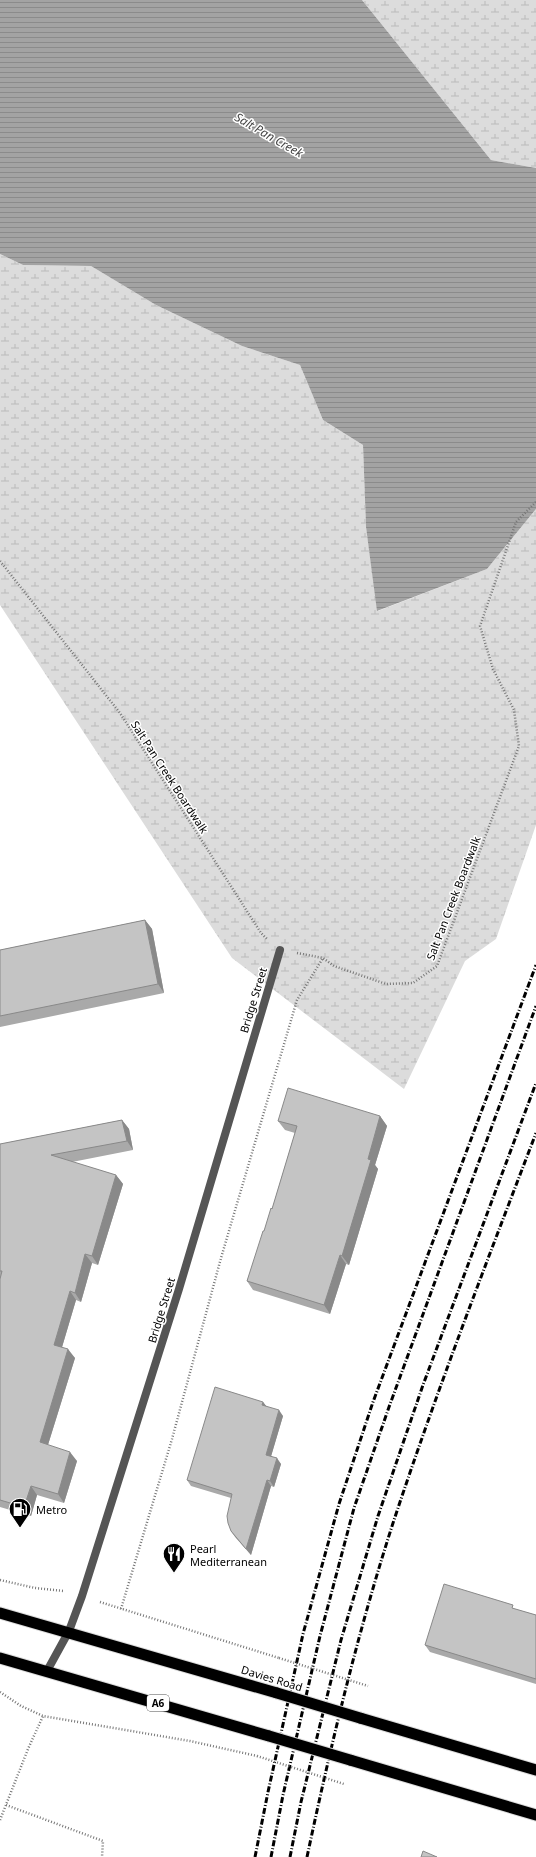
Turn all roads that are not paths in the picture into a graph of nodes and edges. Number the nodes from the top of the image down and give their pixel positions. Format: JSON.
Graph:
{"nodes":[{"id":1,"x":280,"y":950,"type":"road end"},
{"id":2,"x":0,"y":1613,"type":"edge"},
{"id":3,"x":69,"y":1631,"type":"junction"},
{"id":4,"x":0,"y":1658,"type":"edge"},
{"id":5,"x":47,"y":1671,"type":"junction"},
{"id":6,"x":536,"y":1770,"type":"edge"},
{"id":7,"x":536,"y":1815,"type":"edge"}],
"edges":[{"from":1,"to":3,"type":"street","name":"Bridge Street"},
{"from":2,"to":3,"type":"highway","name":"Davies Road"},
{"from":3,"to":5,"type":"street","name":"Bridge Street"},
{"from":3,"to":6,"type":"highway","name":"Davies Road","bridge":true},
{"from":4,"to":5,"type":"highway","number":"A6"},
{"from":5,"to":7,"type":"highway","number":"A6","bridge":true}]}
